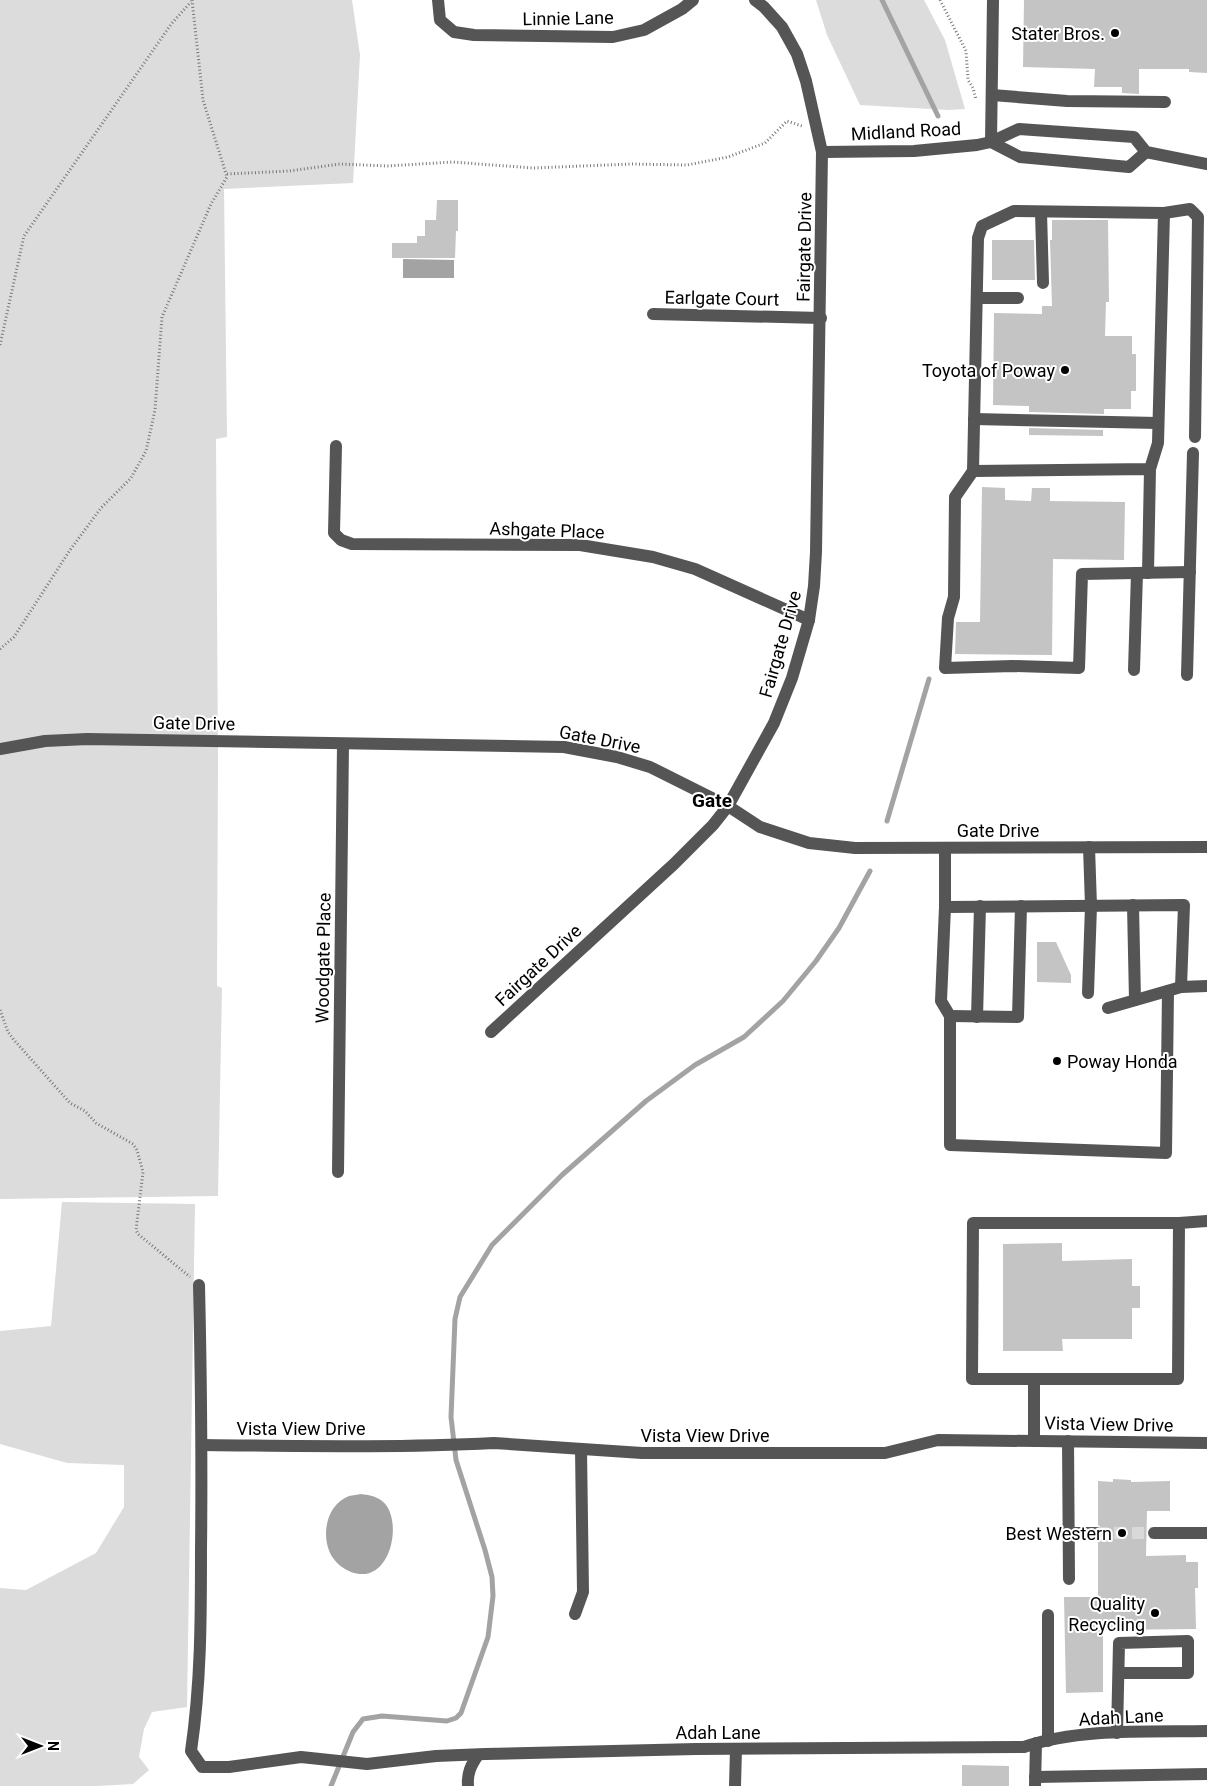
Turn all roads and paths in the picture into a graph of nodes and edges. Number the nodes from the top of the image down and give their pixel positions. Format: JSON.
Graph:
{"nodes":[{"id":1,"x":438,"y":0,"type":"edge"},
{"id":2,"x":693,"y":0,"type":"edge"},
{"id":3,"x":755,"y":0,"type":"edge"},
{"id":4,"x":940,"y":0,"type":"edge"},
{"id":5,"x":993,"y":0,"type":"edge"},
{"id":6,"x":191,"y":1,"type":"edge"},
{"id":7,"x":992,"y":95,"type":"junction"},
{"id":8,"x":976,"y":102,"type":"dead end"},
{"id":9,"x":1165,"y":102,"type":"dead end"},
{"id":10,"x":817,"y":130,"type":"junction"},
{"id":11,"x":991,"y":142,"type":"junction"},
{"id":12,"x":822,"y":152,"type":"junction"},
{"id":13,"x":1146,"y":152,"type":"junction"},
{"id":14,"x":1207,"y":164,"type":"edge"},
{"id":15,"x":226,"y":174,"type":"junction"},
{"id":16,"x":1041,"y":212,"type":"junction"},
{"id":17,"x":1164,"y":213,"type":"junction"},
{"id":18,"x":1042,"y":282,"type":"dead end"},
{"id":19,"x":977,"y":298,"type":"junction"},
{"id":20,"x":1018,"y":298,"type":"dead end"},
{"id":21,"x":653,"y":314,"type":"dead end"},
{"id":22,"x":821,"y":318,"type":"junction"},
{"id":23,"x":0,"y":345,"type":"edge"},
{"id":24,"x":974,"y":419,"type":"junction"},
{"id":25,"x":1158,"y":423,"type":"junction"},
{"id":26,"x":1195,"y":437,"type":"dead end"},
{"id":27,"x":336,"y":446,"type":"dead end"},
{"id":28,"x":1192,"y":453,"type":"dead end"},
{"id":29,"x":1150,"y":469,"type":"junction"},
{"id":30,"x":973,"y":471,"type":"junction"},
{"id":31,"x":1190,"y":572,"type":"junction"},
{"id":32,"x":1143,"y":573,"type":"junction"},
{"id":33,"x":809,"y":620,"type":"junction"},
{"id":34,"x":0,"y":649,"type":"edge"},
{"id":35,"x":1134,"y":670,"type":"dead end"},
{"id":36,"x":1187,"y":675,"type":"dead end"},
{"id":37,"x":343,"y":744,"type":"junction"},
{"id":38,"x":0,"y":749,"type":"edge"},
{"id":39,"x":728,"y":806,"type":"junction"},
{"id":40,"x":1090,"y":847,"type":"junction"},
{"id":41,"x":1207,"y":847,"type":"edge"},
{"id":42,"x":945,"y":848,"type":"junction"},
{"id":43,"x":1133,"y":905,"type":"junction"},
{"id":44,"x":980,"y":906,"type":"junction"},
{"id":45,"x":1021,"y":906,"type":"junction"},
{"id":46,"x":1091,"y":906,"type":"junction"},
{"id":47,"x":945,"y":907,"type":"junction"},
{"id":48,"x":1207,"y":986,"type":"edge"},
{"id":49,"x":1182,"y":987,"type":"junction"},
{"id":50,"x":1168,"y":991,"type":"junction"},
{"id":51,"x":1088,"y":993,"type":"dead end"},
{"id":52,"x":1135,"y":1000,"type":"junction"},
{"id":53,"x":1108,"y":1008,"type":"dead end"},
{"id":54,"x":0,"y":1010,"type":"edge"},
{"id":55,"x":950,"y":1016,"type":"junction"},
{"id":56,"x":977,"y":1017,"type":"junction"},
{"id":57,"x":491,"y":1032,"type":"dead end"},
{"id":58,"x":338,"y":1172,"type":"dead end"},
{"id":59,"x":1207,"y":1220,"type":"edge"},
{"id":60,"x":1179,"y":1224,"type":"junction"},
{"id":61,"x":200,"y":1285,"type":"joint"},
{"id":62,"x":1034,"y":1379,"type":"junction"},
{"id":63,"x":1034,"y":1441,"type":"junction"},
{"id":64,"x":1068,"y":1442,"type":"junction"},
{"id":65,"x":1207,"y":1443,"type":"edge"},
{"id":66,"x":202,"y":1445,"type":"junction"},
{"id":67,"x":581,"y":1449,"type":"junction"},
{"id":68,"x":1069,"y":1533,"type":"junction"},
{"id":69,"x":1096,"y":1533,"type":"tunnel mouth"},
{"id":70,"x":1154,"y":1533,"type":"tunnel mouth"},
{"id":71,"x":1207,"y":1533,"type":"edge"},
{"id":72,"x":1069,"y":1579,"type":"dead end"},
{"id":73,"x":575,"y":1614,"type":"dead end"},
{"id":74,"x":1048,"y":1616,"type":"dead end"},
{"id":75,"x":1118,"y":1673,"type":"junction"},
{"id":76,"x":1207,"y":1731,"type":"edge"},
{"id":77,"x":1117,"y":1733,"type":"junction"},
{"id":78,"x":1042,"y":1742,"type":"junction"},
{"id":79,"x":736,"y":1749,"type":"junction"},
{"id":80,"x":478,"y":1755,"type":"junction"},
{"id":81,"x":1207,"y":1774,"type":"edge"},
{"id":82,"x":1035,"y":1781,"type":"edge"},
{"id":83,"x":468,"y":1786,"type":"edge"},
{"id":84,"x":735,"y":1786,"type":"edge"}],
"edges":[{"from":1,"to":2,"type":"street","name":"Linnie Lane"},
{"from":3,"to":10,"type":"street","name":"Fairgate Drive"},
{"from":4,"to":8,"type":"path"},
{"from":5,"to":7,"type":"street"},
{"from":6,"to":15,"type":"path"},
{"from":6,"to":23,"type":"path"},
{"from":7,"to":9,"type":"street"},
{"from":7,"to":11,"type":"street"},
{"from":10,"to":12,"type":"street","name":"Fairgate Drive"},
{"from":10,"to":15,"type":"path"},
{"from":11,"to":12,"type":"street","name":"Midland Road"},
{"from":11,"to":13,"type":"street"},
{"from":11,"to":13,"type":"street","name":"Midland Road"},
{"from":12,"to":22,"type":"street","name":"Fairgate Drive"},
{"from":13,"to":14,"type":"street","name":"Midland Road"},
{"from":15,"to":34,"type":"path"},
{"from":16,"to":17,"type":"street"},
{"from":16,"to":18,"type":"street"},
{"from":16,"to":19,"type":"street"},
{"from":17,"to":25,"type":"street"},
{"from":17,"to":26,"type":"street"},
{"from":19,"to":20,"type":"street"},
{"from":19,"to":24,"type":"street"},
{"from":21,"to":22,"type":"street","name":"Earlgate Court"},
{"from":22,"to":33,"type":"street","name":"Fairgate Drive"},
{"from":24,"to":25,"type":"street"},
{"from":24,"to":30,"type":"street"},
{"from":25,"to":29,"type":"street"},
{"from":27,"to":33,"type":"street","name":"Ashgate Place"},
{"from":28,"to":31,"type":"street"},
{"from":29,"to":30,"type":"street"},
{"from":29,"to":32,"type":"street"},
{"from":30,"to":32,"type":"street"},
{"from":31,"to":32,"type":"street"},
{"from":31,"to":36,"type":"street"},
{"from":32,"to":35,"type":"street"},
{"from":33,"to":39,"type":"street","name":"Fairgate Drive"},
{"from":37,"to":38,"type":"street","name":"Gate Drive"},
{"from":37,"to":39,"type":"street","name":"Gate Drive"},
{"from":37,"to":58,"type":"street","name":"Woodgate Place"},
{"from":39,"to":42,"type":"street","name":"Gate Drive"},
{"from":39,"to":57,"type":"street","name":"Fairgate Drive"},
{"from":40,"to":41,"type":"street","name":"Gate Drive"},
{"from":40,"to":42,"type":"street","name":"Gate Drive"},
{"from":40,"to":46,"type":"street"},
{"from":42,"to":47,"type":"street"},
{"from":43,"to":46,"type":"street"},
{"from":43,"to":49,"type":"street"},
{"from":43,"to":52,"type":"street"},
{"from":44,"to":45,"type":"street"},
{"from":44,"to":47,"type":"street"},
{"from":44,"to":56,"type":"street"},
{"from":45,"to":46,"type":"street"},
{"from":45,"to":56,"type":"street"},
{"from":46,"to":51,"type":"street"},
{"from":47,"to":55,"type":"street"},
{"from":48,"to":49,"type":"street"},
{"from":49,"to":50,"type":"street"},
{"from":50,"to":52,"type":"street"},
{"from":50,"to":55,"type":"street"},
{"from":52,"to":53,"type":"street"},
{"from":54,"to":61,"type":"path"},
{"from":55,"to":56,"type":"street"},
{"from":59,"to":60,"type":"street"},
{"from":60,"to":62,"type":"street"},
{"from":60,"to":62,"type":"street"},
{"from":61,"to":66,"type":"street"},
{"from":62,"to":63,"type":"street"},
{"from":63,"to":64,"type":"street","name":"Vista View Drive"},
{"from":63,"to":67,"type":"street","name":"Vista View Drive"},
{"from":64,"to":65,"type":"street","name":"Vista View Drive"},
{"from":64,"to":68,"type":"street"},
{"from":66,"to":67,"type":"street","name":"Vista View Drive"},
{"from":66,"to":80,"type":"street","name":"Adah Lane"},
{"from":67,"to":73,"type":"street"},
{"from":68,"to":69,"type":"street"},
{"from":68,"to":72,"type":"street"},
{"from":70,"to":71,"type":"street"},
{"from":74,"to":78,"type":"street"},
{"from":75,"to":75,"type":"street"},
{"from":75,"to":77,"type":"street"},
{"from":76,"to":77,"type":"street","name":"Adah Lane"},
{"from":77,"to":78,"type":"street","name":"Adah Lane"},
{"from":78,"to":79,"type":"street","name":"Adah Lane"},
{"from":78,"to":82,"type":"street"},
{"from":79,"to":80,"type":"street","name":"Adah Lane"},
{"from":79,"to":84,"type":"street"},
{"from":80,"to":83,"type":"street"},
{"from":81,"to":82,"type":"street"}]}
